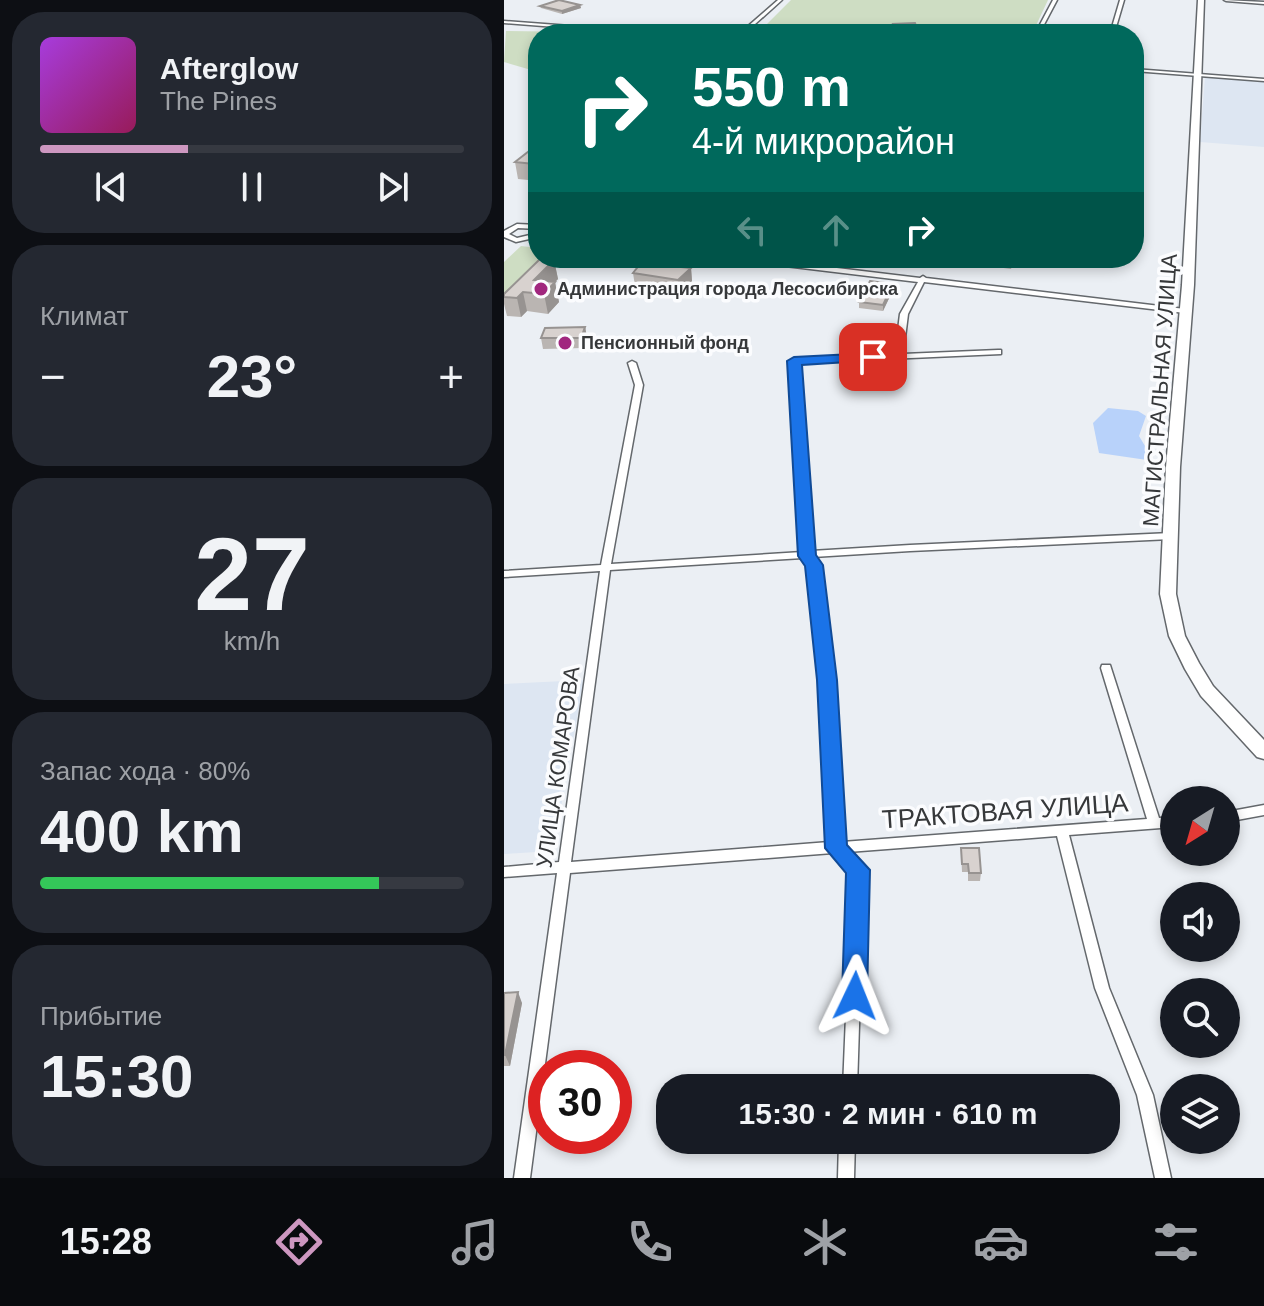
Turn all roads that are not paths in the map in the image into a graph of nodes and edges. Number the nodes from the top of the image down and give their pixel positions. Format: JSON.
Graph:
{"nodes":[{"id":1,"x":780,"y":0,"type":"edge"},
{"id":2,"x":1055,"y":0,"type":"edge"},
{"id":3,"x":1122,"y":0,"type":"edge"},
{"id":4,"x":1201,"y":0,"type":"edge"},
{"id":5,"x":1226,"y":0,"type":"edge"},
{"id":6,"x":1264,"y":3,"type":"edge"},
{"id":7,"x":504,"y":22,"type":"edge"},
{"id":8,"x":530,"y":24,"type":"edge"},
{"id":9,"x":752,"y":24,"type":"edge"},
{"id":10,"x":1042,"y":24,"type":"edge"},
{"id":11,"x":1115,"y":24,"type":"edge"},
{"id":12,"x":1144,"y":71,"type":"edge"},
{"id":13,"x":1196,"y":74,"type":"junction"},
{"id":14,"x":1263,"y":79,"type":"edge"},
{"id":15,"x":528,"y":226,"type":"edge"},
{"id":16,"x":504,"y":233,"type":"edge"},
{"id":17,"x":528,"y":237,"type":"edge"},
{"id":18,"x":513,"y":240,"type":"junction"},
{"id":19,"x":504,"y":248,"type":"edge"},
{"id":20,"x":830,"y":268,"type":"edge"},
{"id":21,"x":923,"y":278,"type":"junction"},
{"id":22,"x":1185,"y":311,"type":"junction"},
{"id":23,"x":998,"y":352,"type":"dead end"},
{"id":24,"x":899,"y":356,"type":"junction"},
{"id":25,"x":632,"y":363,"type":"dead end"},
{"id":26,"x":1171,"y":536,"type":"junction"},
{"id":27,"x":807,"y":556,"type":"junction"},
{"id":28,"x":605,"y":569,"type":"junction"},
{"id":29,"x":504,"y":574,"type":"edge"},
{"id":30,"x":1106,"y":668,"type":"dead end"},
{"id":31,"x":1264,"y":752,"type":"edge"},
{"id":32,"x":1264,"y":810,"type":"edge"},
{"id":33,"x":1240,"y":814,"type":"edge"},
{"id":34,"x":1160,"y":823,"type":"edge"},
{"id":35,"x":1155,"y":824,"type":"junction"},
{"id":36,"x":1062,"y":830,"type":"junction"},
{"id":37,"x":836,"y":848,"type":"junction"},
{"id":38,"x":565,"y":867,"type":"junction"},
{"id":39,"x":504,"y":872,"type":"edge"},
{"id":40,"x":851,"y":1074,"type":"edge"},
{"id":41,"x":847,"y":1154,"type":"edge"},
{"id":42,"x":522,"y":1178,"type":"edge"},
{"id":43,"x":846,"y":1178,"type":"edge"},
{"id":44,"x":1163,"y":1178,"type":"edge"}],
"edges":[{"from":1,"to":9,"type":"street"},
{"from":2,"to":10,"type":"street"},
{"from":3,"to":11,"type":"street"},
{"from":4,"to":13,"type":"main road","name":"МАГИСТРАЛЬНАЯ УЛИЦА"},
{"from":5,"to":6,"type":"street"},
{"from":7,"to":8,"type":"street"},
{"from":12,"to":13,"type":"street"},
{"from":13,"to":14,"type":"street"},
{"from":13,"to":22,"type":"main road","name":"МАГИСТРАЛЬНАЯ УЛИЦА"},
{"from":15,"to":16,"type":"street"},
{"from":16,"to":18,"type":"street"},
{"from":17,"to":18,"type":"street"},
{"from":18,"to":19,"type":"street"},
{"from":20,"to":21,"type":"street"},
{"from":21,"to":22,"type":"street"},
{"from":21,"to":24,"type":"street"},
{"from":22,"to":26,"type":"main road","name":"МАГИСТРАЛЬНАЯ УЛИЦА"},
{"from":23,"to":24,"type":"street"},
{"from":24,"to":27,"type":"street"},
{"from":25,"to":28,"type":"street","name":"УЛИЦА КОМАРОВА"},
{"from":26,"to":27,"type":"street"},
{"from":26,"to":31,"type":"main road","name":"МАГИСТРАЛЬНАЯ УЛИЦА"},
{"from":27,"to":28,"type":"street"},
{"from":27,"to":37,"type":"street"},
{"from":28,"to":29,"type":"street"},
{"from":28,"to":38,"type":"street","name":"УЛИЦА КОМАРОВА"},
{"from":30,"to":35,"type":"street"},
{"from":32,"to":33,"type":"street"},
{"from":34,"to":35,"type":"street","name":"ТРАКТОВАЯ УЛИЦА"},
{"from":35,"to":36,"type":"street","name":"ТРАКТОВАЯ УЛИЦА"},
{"from":36,"to":37,"type":"street","name":"ТРАКТОВАЯ УЛИЦА"},
{"from":36,"to":44,"type":"street"},
{"from":37,"to":38,"type":"street","name":"ТРАКТОВАЯ УЛИЦА"},
{"from":37,"to":40,"type":"street"},
{"from":38,"to":39,"type":"street","name":"ТРАКТОВАЯ УЛИЦА"},
{"from":38,"to":42,"type":"street","name":"УЛИЦА КОМАРОВА"},
{"from":41,"to":43,"type":"street"}]}
